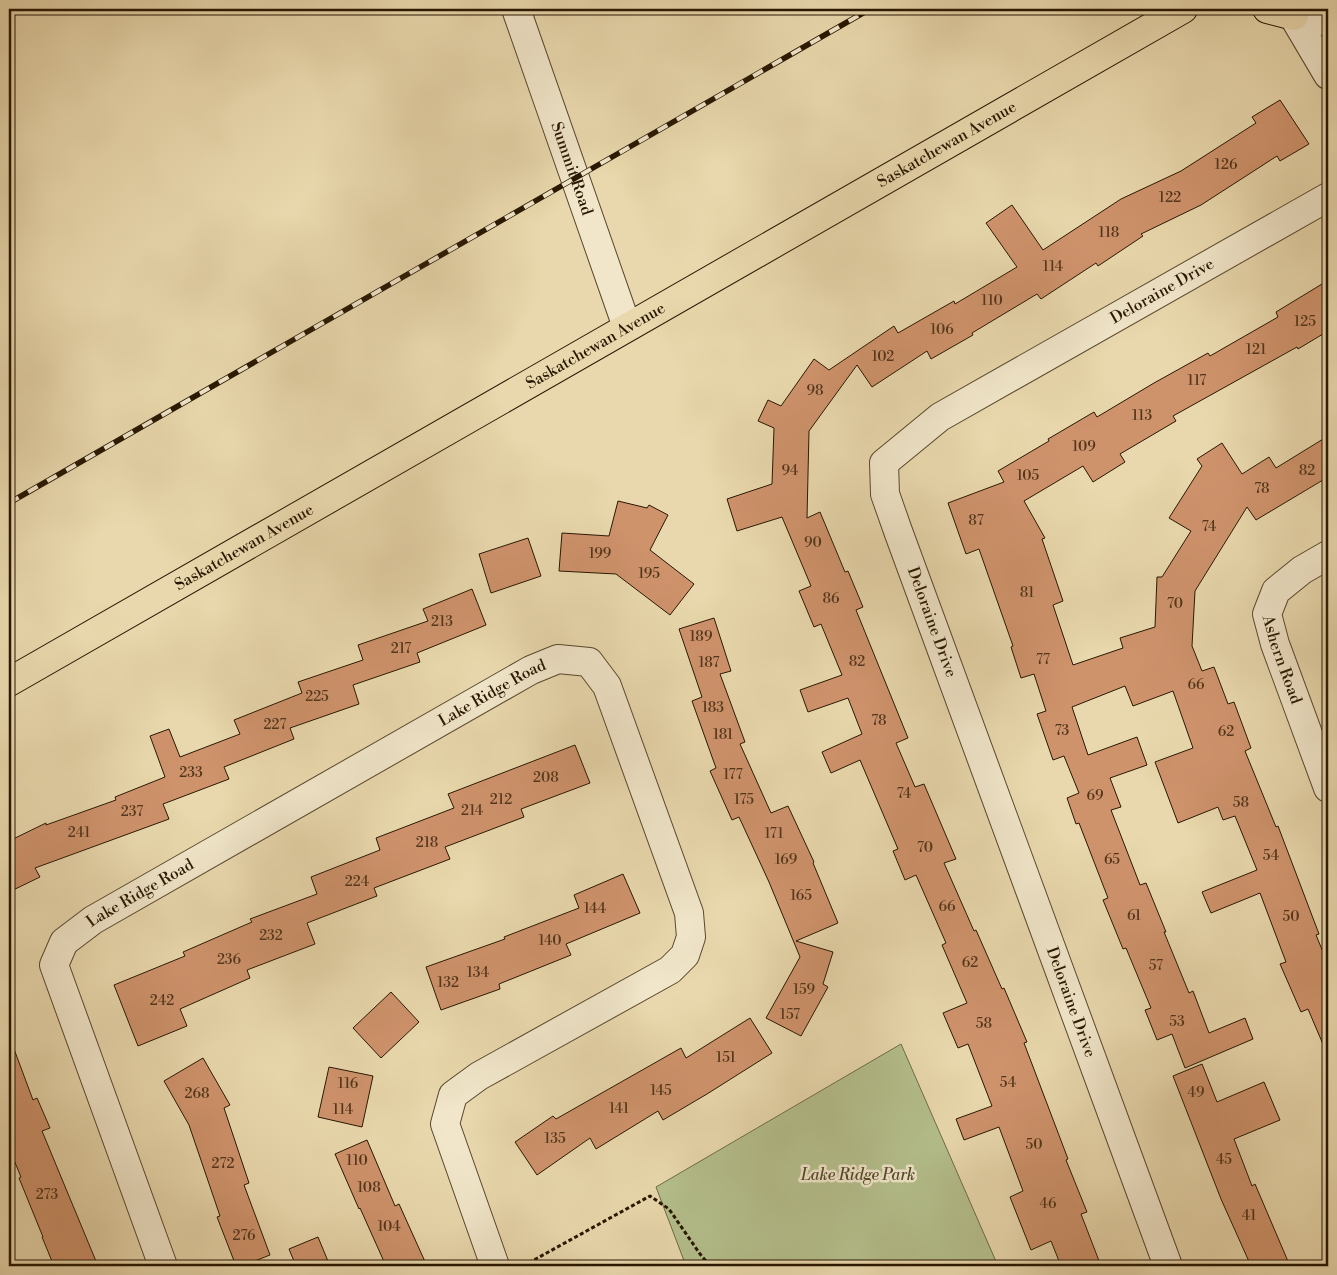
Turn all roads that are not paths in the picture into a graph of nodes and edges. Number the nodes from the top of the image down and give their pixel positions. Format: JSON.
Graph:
{"nodes":[{"id":1,"x":516,"y":9,"type":"edge"},
{"id":2,"x":1184,"y":9,"type":"edge"},
{"id":3,"x":1267,"y":9,"type":"edge"},
{"id":4,"x":1320,"y":9,"type":"edge"},
{"id":5,"x":1291,"y":13,"type":"edge"},
{"id":6,"x":1328,"y":23,"type":"edge"},
{"id":7,"x":1328,"y":75,"type":"edge"},
{"id":8,"x":1328,"y":197,"type":"edge"},
{"id":9,"x":627,"y":327,"type":"junction"},
{"id":10,"x":1328,"y":555,"type":"edge"},
{"id":11,"x":9,"y":682,"type":"edge"},
{"id":12,"x":1328,"y":788,"type":"edge"},
{"id":13,"x":164,"y":1266,"type":"edge"},
{"id":14,"x":495,"y":1266,"type":"edge"},
{"id":15,"x":1168,"y":1266,"type":"edge"}],
"edges":[{"from":1,"to":9,"type":"street","name":"Summit Road"},
{"from":2,"to":9,"type":"main road","name":"Saskatchewan Avenue"},
{"from":3,"to":5,"type":"main road"},
{"from":4,"to":6,"type":"street"},
{"from":5,"to":7,"type":"street"},
{"from":8,"to":15,"type":"street","name":"Deloraine Drive"},
{"from":9,"to":11,"type":"main road","name":"Saskatchewan Avenue"},
{"from":10,"to":12,"type":"street","name":"Ashern Road"},
{"from":13,"to":14,"type":"street","name":"Lake Ridge Road"}]}
